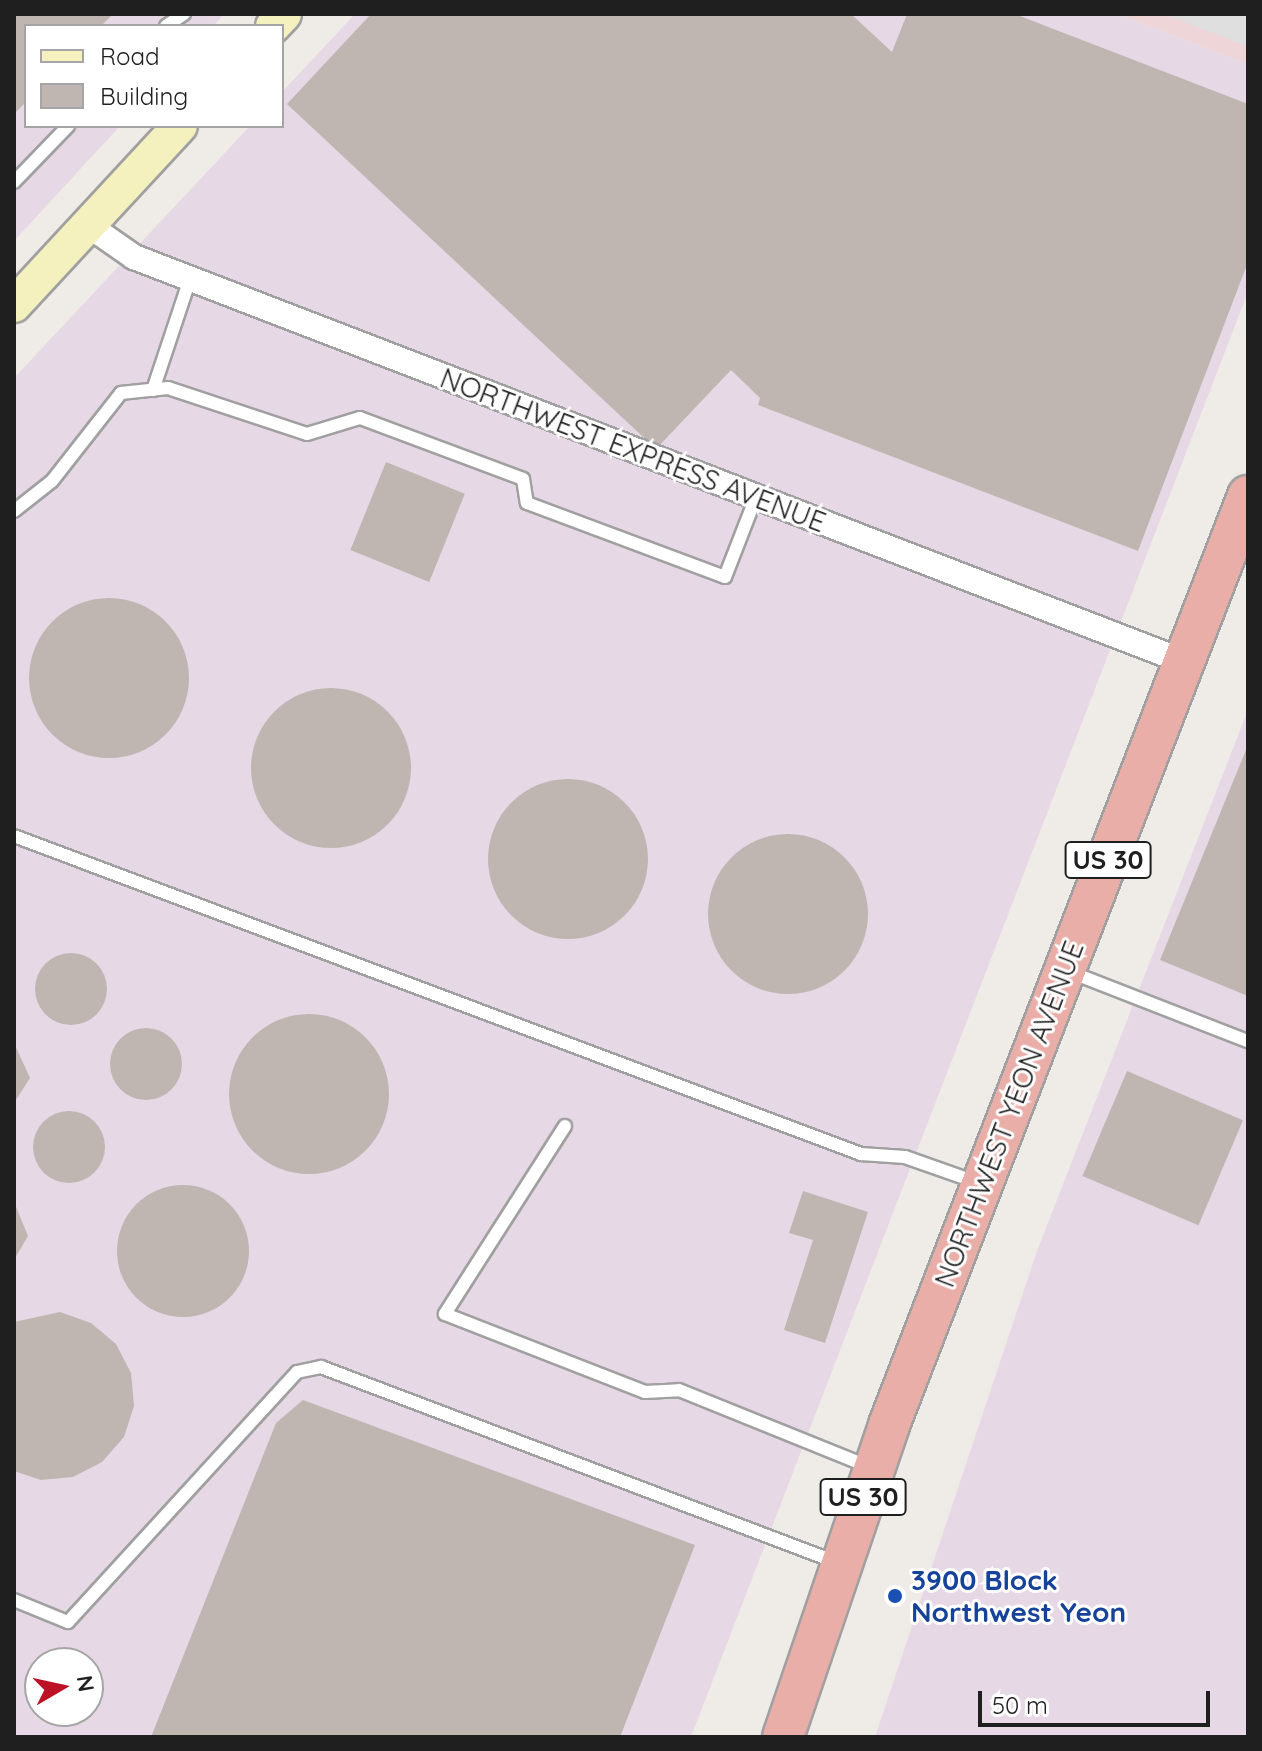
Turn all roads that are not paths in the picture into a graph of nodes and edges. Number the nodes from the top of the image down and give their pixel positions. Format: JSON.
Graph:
{"nodes":[{"id":1,"x":66,"y":128,"type":"edge"},
{"id":2,"x":178,"y":128,"type":"edge"},
{"id":3,"x":14,"y":182,"type":"edge"},
{"id":4,"x":88,"y":225,"type":"junction"},
{"id":5,"x":190,"y":279,"type":"junction"},
{"id":6,"x":14,"y":305,"type":"edge"},
{"id":7,"x":153,"y":390,"type":"junction"},
{"id":8,"x":1248,"y":496,"type":"edge"},
{"id":9,"x":756,"y":497,"type":"junction"},
{"id":10,"x":14,"y":511,"type":"edge"},
{"id":11,"x":1185,"y":662,"type":"junction"},
{"id":12,"x":14,"y":836,"type":"edge"},
{"id":13,"x":1065,"y":970,"type":"junction"},
{"id":14,"x":1248,"y":1041,"type":"edge"},
{"id":15,"x":565,"y":1126,"type":"dead end"},
{"id":16,"x":982,"y":1184,"type":"junction"},
{"id":17,"x":873,"y":1468,"type":"junction"},
{"id":18,"x":839,"y":1563,"type":"junction"},
{"id":19,"x":14,"y":1600,"type":"edge"},
{"id":20,"x":783,"y":1737,"type":"edge"}],
"edges":[{"from":1,"to":3,"type":"lane"},
{"from":2,"to":4,"type":"main road"},
{"from":4,"to":5,"type":"street","name":"NORTHWEST EXPRESS AVENUE"},
{"from":4,"to":6,"type":"main road"},
{"from":5,"to":7,"type":"lane"},
{"from":5,"to":9,"type":"street","name":"NORTHWEST EXPRESS AVENUE"},
{"from":7,"to":9,"type":"lane"},
{"from":7,"to":10,"type":"lane"},
{"from":8,"to":11,"type":"highway","name":"NORTHWEST YEON AVENUE","number":"US 30"},
{"from":9,"to":11,"type":"street","name":"NORTHWEST EXPRESS AVENUE"},
{"from":11,"to":13,"type":"highway","name":"NORTHWEST YEON AVENUE","number":"US 30"},
{"from":12,"to":16,"type":"lane"},
{"from":13,"to":14,"type":"lane"},
{"from":13,"to":16,"type":"highway","name":"NORTHWEST YEON AVENUE","number":"US 30"},
{"from":15,"to":17,"type":"lane"},
{"from":16,"to":17,"type":"highway","name":"NORTHWEST YEON AVENUE","number":"US 30"},
{"from":17,"to":18,"type":"highway","name":"NORTHWEST YEON AVENUE","number":"US 30"},
{"from":18,"to":19,"type":"lane"},
{"from":18,"to":20,"type":"highway","name":"NORTHWEST YEON AVENUE","number":"US 30"}]}
